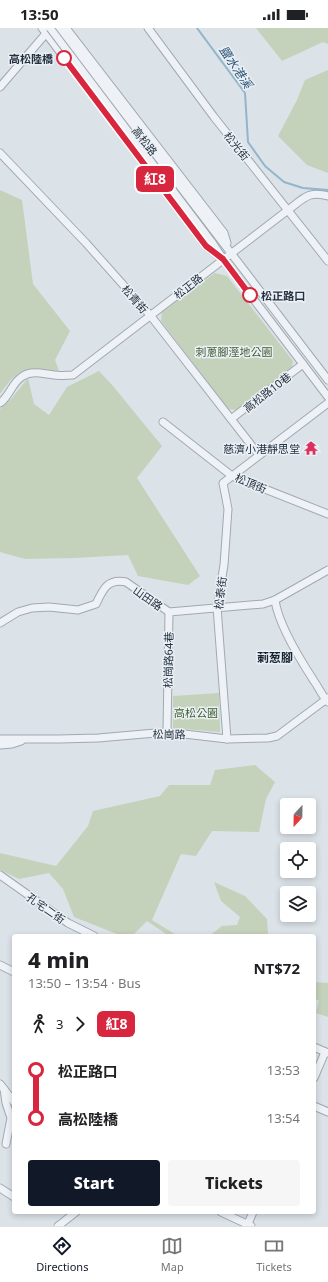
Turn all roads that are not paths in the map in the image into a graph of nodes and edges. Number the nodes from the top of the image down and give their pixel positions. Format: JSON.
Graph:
{"nodes":[{"id":1,"x":59,"y":28,"type":"edge"},
{"id":2,"x":66,"y":28,"type":"edge"},
{"id":3,"x":148,"y":28,"type":"edge"},
{"id":4,"x":47,"y":29,"type":"edge"},
{"id":5,"x":0,"y":87,"type":"edge"},
{"id":6,"x":0,"y":153,"type":"edge"},
{"id":7,"x":328,"y":196,"type":"edge"},
{"id":8,"x":288,"y":210,"type":"junction"},
{"id":9,"x":231,"y":252,"type":"junction"},
{"id":10,"x":223,"y":259,"type":"junction"},
{"id":11,"x":328,"y":261,"type":"edge"},
{"id":12,"x":150,"y":315,"type":"junction"},
{"id":13,"x":302,"y":364,"type":"junction"},
{"id":14,"x":328,"y":380,"type":"edge"},
{"id":15,"x":328,"y":397,"type":"edge"},
{"id":16,"x":0,"y":403,"type":"edge"},
{"id":17,"x":328,"y":403,"type":"edge"},
{"id":18,"x":231,"y":419,"type":"junction"},
{"id":19,"x":163,"y":422,"type":"dead end"},
{"id":20,"x":259,"y":455,"type":"junction"},
{"id":21,"x":232,"y":476,"type":"junction"},
{"id":22,"x":328,"y":514,"type":"edge"},
{"id":23,"x":328,"y":570,"type":"edge"},
{"id":24,"x":275,"y":600,"type":"junction"},
{"id":25,"x":217,"y":607,"type":"junction"},
{"id":26,"x":169,"y":612,"type":"junction"},
{"id":27,"x":0,"y":623,"type":"edge"},
{"id":28,"x":327,"y":700,"type":"edge"},
{"id":29,"x":167,"y":732,"type":"junction"},
{"id":30,"x":0,"y":739,"type":"edge"},
{"id":31,"x":25,"y":739,"type":"junction"},
{"id":32,"x":227,"y":739,"type":"junction"},
{"id":33,"x":0,"y":746,"type":"edge"},
{"id":34,"x":0,"y":875,"type":"edge"},
{"id":35,"x":90,"y":934,"type":"edge"},
{"id":36,"x":0,"y":965,"type":"edge"},
{"id":37,"x":12,"y":971,"type":"edge"},
{"id":38,"x":316,"y":1048,"type":"edge"},
{"id":39,"x":327,"y":1052,"type":"edge"},
{"id":40,"x":316,"y":1074,"type":"edge"},
{"id":41,"x":2,"y":1086,"type":"edge"},
{"id":42,"x":12,"y":1099,"type":"edge"},
{"id":43,"x":316,"y":1107,"type":"edge"},
{"id":44,"x":328,"y":1112,"type":"edge"},
{"id":45,"x":6,"y":1144,"type":"dead end"},
{"id":46,"x":0,"y":1188,"type":"edge"},
{"id":47,"x":12,"y":1195,"type":"edge"},
{"id":48,"x":225,"y":1214,"type":"edge"},
{"id":49,"x":252,"y":1214,"type":"edge"},
{"id":50,"x":67,"y":1215,"type":"edge"},
{"id":51,"x":58,"y":1226,"type":"edge"},
{"id":52,"x":249,"y":1226,"type":"edge"}],
"edges":[{"from":1,"to":9,"type":"street","name":"高松路"},
{"from":2,"to":9,"type":"street","name":"高松路"},
{"from":3,"to":8,"type":"street","name":"松光街"},
{"from":4,"to":5,"type":"street"},
{"from":4,"to":10,"type":"street","name":"高松路","bridge":true},
{"from":4,"to":10,"type":"street","name":"高松路"},
{"from":6,"to":12,"type":"street","name":"松青街"},
{"from":7,"to":8,"type":"street","name":"松正路"},
{"from":8,"to":9,"type":"street","name":"松正路"},
{"from":8,"to":11,"type":"street","name":"松光街"},
{"from":9,"to":10,"type":"street","name":"松正路"},
{"from":9,"to":14,"type":"street","name":"高松路"},
{"from":10,"to":12,"type":"street","name":"松正路"},
{"from":10,"to":13,"type":"street","name":"高松路"},
{"from":12,"to":16,"type":"street","name":"松正路"},
{"from":12,"to":18,"type":"street","name":"松青街"},
{"from":13,"to":15,"type":"street","name":"高松路"},
{"from":13,"to":18,"type":"street","name":"高松路10巷"},
{"from":17,"to":20,"type":"street"},
{"from":18,"to":20,"type":"street","name":"松青街"},
{"from":19,"to":21,"type":"street","name":"松頂街"},
{"from":20,"to":21,"type":"street"},
{"from":21,"to":22,"type":"street","name":"松頂街"},
{"from":21,"to":25,"type":"street","name":"松泰街"},
{"from":23,"to":24,"type":"street","name":"山田路"},
{"from":24,"to":25,"type":"street","name":"山田路"},
{"from":24,"to":28,"type":"street"},
{"from":25,"to":26,"type":"street","name":"山田路"},
{"from":25,"to":32,"type":"street","name":"松泰街"},
{"from":26,"to":27,"type":"street","name":"山田路"},
{"from":26,"to":29,"type":"street","name":"松崗路64巷"},
{"from":28,"to":32,"type":"street","name":"松崗路"},
{"from":29,"to":31,"type":"street","name":"松崗路"},
{"from":29,"to":32,"type":"street","name":"松崗路"},
{"from":30,"to":31,"type":"street","name":"松崗路"},
{"from":31,"to":33,"type":"street"},
{"from":34,"to":35,"type":"street","name":"孔宅二街"},
{"from":36,"to":37,"type":"street"},
{"from":38,"to":39,"type":"street"},
{"from":39,"to":40,"type":"street"},
{"from":41,"to":42,"type":"street"},
{"from":41,"to":45,"type":"street"},
{"from":43,"to":44,"type":"street"},
{"from":46,"to":47,"type":"street"},
{"from":48,"to":52,"type":"street"},
{"from":49,"to":52,"type":"street"},
{"from":50,"to":51,"type":"street"}]}
